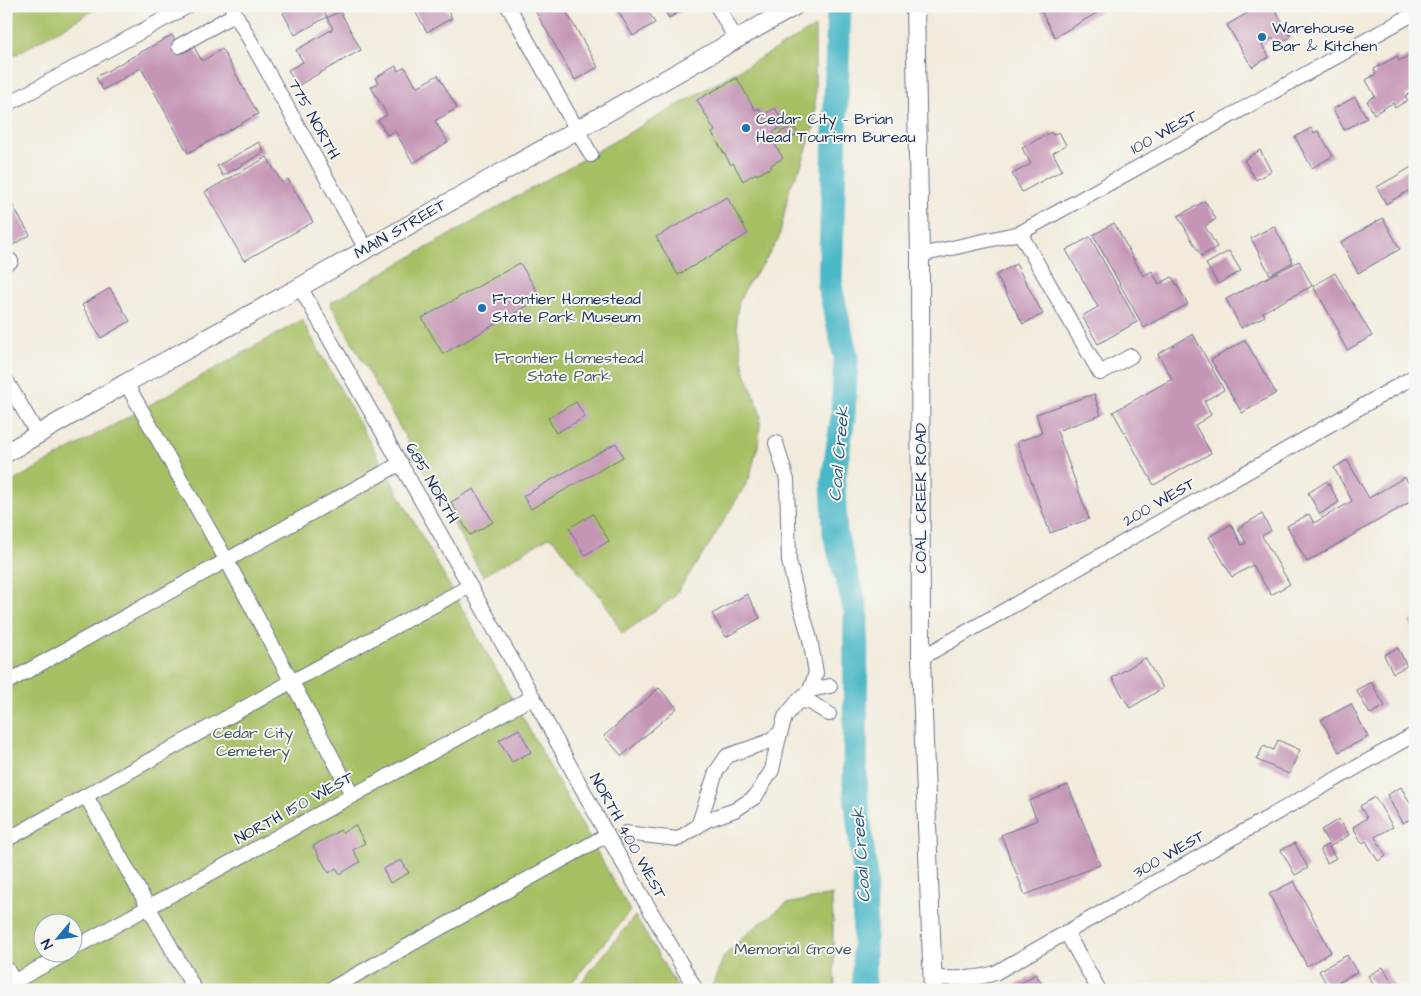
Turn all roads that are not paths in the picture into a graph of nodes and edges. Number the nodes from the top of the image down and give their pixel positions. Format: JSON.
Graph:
{"nodes":[{"id":1,"x":188,"y":6,"type":"edge"},
{"id":2,"x":508,"y":6,"type":"edge"},
{"id":3,"x":717,"y":6,"type":"edge"},
{"id":4,"x":914,"y":6,"type":"edge"},
{"id":5,"x":790,"y":7,"type":"edge"},
{"id":6,"x":233,"y":10,"type":"edge"},
{"id":7,"x":1415,"y":13,"type":"edge"},
{"id":8,"x":736,"y":39,"type":"junction"},
{"id":9,"x":179,"y":46,"type":"dead end"},
{"id":10,"x":6,"y":105,"type":"edge"},
{"id":11,"x":576,"y":129,"type":"junction"},
{"id":12,"x":591,"y":155,"type":"dead end"},
{"id":13,"x":1020,"y":232,"type":"junction"},
{"id":14,"x":366,"y":249,"type":"junction"},
{"id":15,"x":920,"y":255,"type":"junction"},
{"id":16,"x":300,"y":287,"type":"junction"},
{"id":17,"x":1131,"y":356,"type":"dead end"},
{"id":18,"x":1415,"y":376,"type":"edge"},
{"id":19,"x":6,"y":380,"type":"edge"},
{"id":20,"x":126,"y":383,"type":"junction"},
{"id":21,"x":38,"y":435,"type":"junction"},
{"id":22,"x":776,"y":443,"type":"dead end"},
{"id":23,"x":6,"y":454,"type":"edge"},
{"id":24,"x":401,"y":463,"type":"junction"},
{"id":25,"x":226,"y":561,"type":"junction"},
{"id":26,"x":470,"y":586,"type":"junction"},
{"id":27,"x":921,"y":658,"type":"junction"},
{"id":28,"x":292,"y":682,"type":"junction"},
{"id":29,"x":6,"y":683,"type":"edge"},
{"id":30,"x":830,"y":686,"type":"dead end"},
{"id":31,"x":810,"y":690,"type":"junction"},
{"id":32,"x":533,"y":697,"type":"junction"},
{"id":33,"x":798,"y":701,"type":"junction"},
{"id":34,"x":830,"y":714,"type":"dead end"},
{"id":35,"x":780,"y":733,"type":"junction"},
{"id":36,"x":1415,"y":734,"type":"edge"},
{"id":37,"x":86,"y":796,"type":"junction"},
{"id":38,"x":353,"y":796,"type":"junction"},
{"id":39,"x":698,"y":826,"type":"junction"},
{"id":40,"x":625,"y":832,"type":"dead end"},
{"id":41,"x":607,"y":835,"type":"junction"},
{"id":42,"x":6,"y":840,"type":"edge"},
{"id":43,"x":150,"y":907,"type":"junction"},
{"id":44,"x":1066,"y":932,"type":"junction"},
{"id":45,"x":82,"y":944,"type":"edge"},
{"id":46,"x":47,"y":964,"type":"edge"},
{"id":47,"x":6,"y":968,"type":"edge"},
{"id":48,"x":933,"y":984,"type":"edge"},
{"id":49,"x":10,"y":985,"type":"edge"},
{"id":50,"x":195,"y":990,"type":"edge"},
{"id":51,"x":330,"y":990,"type":"edge"},
{"id":52,"x":696,"y":990,"type":"edge"},
{"id":53,"x":1099,"y":990,"type":"edge"}],
"edges":[{"from":1,"to":10,"type":"street"},
{"from":2,"to":11,"type":"street"},
{"from":3,"to":8,"type":"street"},
{"from":4,"to":15,"type":"main road","name":"COAL CREEK ROAD"},
{"from":5,"to":8,"type":"main road","name":"MAIN STREET"},
{"from":6,"to":9,"type":"street"},
{"from":6,"to":14,"type":"street","name":"775 NORTH"},
{"from":7,"to":13,"type":"street","name":"100 WEST"},
{"from":8,"to":11,"type":"main road","name":"MAIN STREET"},
{"from":11,"to":12,"type":"street"},
{"from":11,"to":14,"type":"main road","name":"MAIN STREET"},
{"from":13,"to":15,"type":"street","name":"100 WEST"},
{"from":13,"to":17,"type":"street"},
{"from":14,"to":16,"type":"main road","name":"MAIN STREET"},
{"from":15,"to":27,"type":"main road","name":"COAL CREEK ROAD"},
{"from":16,"to":20,"type":"main road","name":"MAIN STREET"},
{"from":16,"to":24,"type":"street","name":"685 NORTH"},
{"from":18,"to":27,"type":"street","name":"200 WEST"},
{"from":19,"to":21,"type":"street"},
{"from":20,"to":21,"type":"main road","name":"MAIN STREET"},
{"from":20,"to":25,"type":"street"},
{"from":21,"to":23,"type":"main road","name":"MAIN STREET"},
{"from":22,"to":31,"type":"street"},
{"from":24,"to":25,"type":"street"},
{"from":24,"to":26,"type":"street","name":"685 NORTH"},
{"from":25,"to":28,"type":"street"},
{"from":25,"to":29,"type":"street"},
{"from":26,"to":28,"type":"street"},
{"from":26,"to":32,"type":"street","name":"685 NORTH"},
{"from":27,"to":48,"type":"main road","name":"COAL CREEK ROAD"},
{"from":28,"to":37,"type":"street"},
{"from":28,"to":38,"type":"street"},
{"from":30,"to":31,"type":"street"},
{"from":31,"to":33,"type":"street"},
{"from":32,"to":38,"type":"street","name":"NORTH 150 WEST"},
{"from":32,"to":41,"type":"street","name":"NORTH 400 WEST"},
{"from":33,"to":34,"type":"street"},
{"from":33,"to":35,"type":"street"},
{"from":35,"to":39,"type":"street"},
{"from":35,"to":39,"type":"street"},
{"from":36,"to":44,"type":"street","name":"300 WEST"},
{"from":37,"to":42,"type":"street"},
{"from":37,"to":43,"type":"street"},
{"from":38,"to":43,"type":"street","name":"NORTH 150 WEST"},
{"from":39,"to":40,"type":"street"},
{"from":41,"to":51,"type":"street"},
{"from":41,"to":52,"type":"street","name":"NORTH 400 WEST"},
{"from":43,"to":45,"type":"street","name":"NORTH 150 WEST"},
{"from":43,"to":50,"type":"street"},
{"from":44,"to":48,"type":"street","name":"300 WEST"},
{"from":44,"to":53,"type":"street"},
{"from":46,"to":49,"type":"street"},
{"from":47,"to":49,"type":"street"}]}
